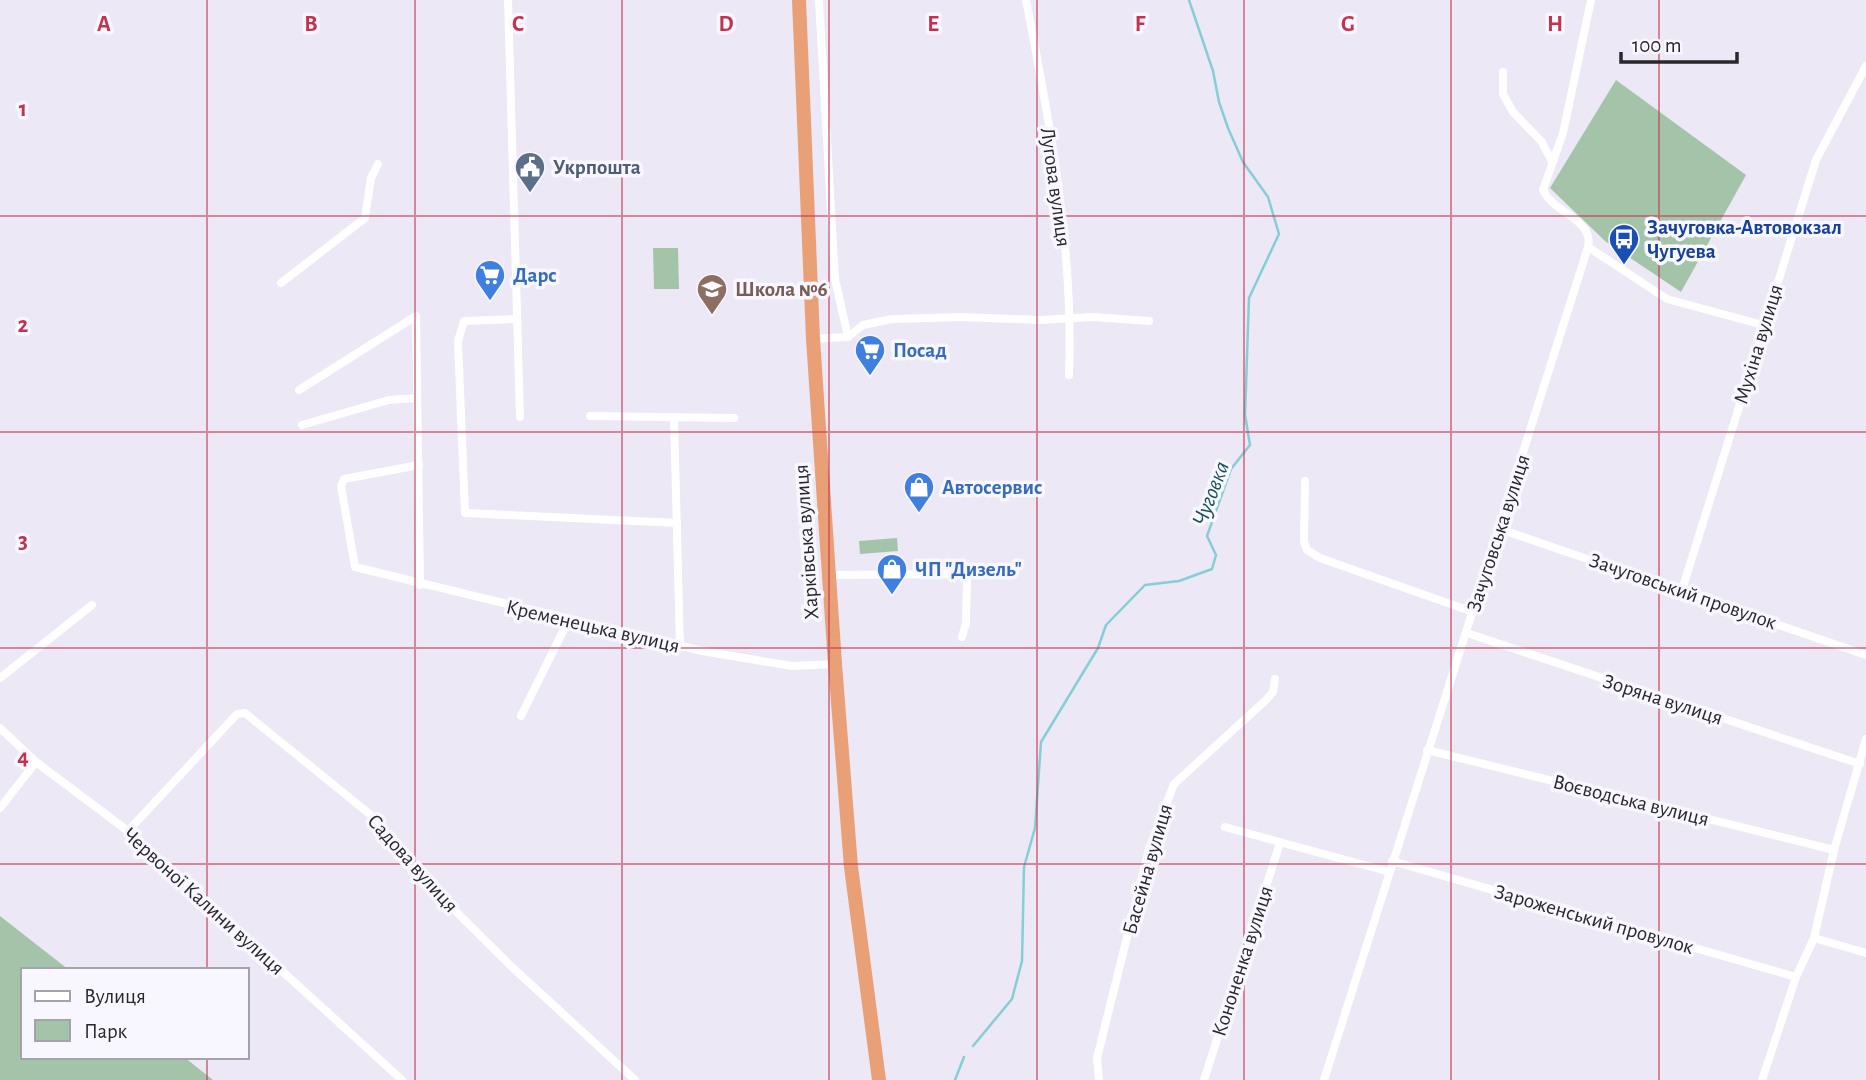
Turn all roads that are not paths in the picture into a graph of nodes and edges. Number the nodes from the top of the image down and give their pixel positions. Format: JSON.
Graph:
{"nodes":[{"id":1,"x":508,"y":0,"type":"edge"},
{"id":2,"x":799,"y":0,"type":"edge"},
{"id":3,"x":819,"y":0,"type":"edge"},
{"id":4,"x":1026,"y":0,"type":"edge"},
{"id":5,"x":1591,"y":0,"type":"edge"},
{"id":6,"x":1866,"y":66,"type":"edge"},
{"id":7,"x":1503,"y":72,"type":"dead end"},
{"id":8,"x":1552,"y":160,"type":"junction"},
{"id":9,"x":378,"y":164,"type":"dead end"},
{"id":10,"x":1588,"y":247,"type":"junction"},
{"id":11,"x":281,"y":283,"type":"dead end"},
{"id":12,"x":517,"y":319,"type":"junction"},
{"id":13,"x":1069,"y":320,"type":"junction"},
{"id":14,"x":1149,"y":321,"type":"dead end"},
{"id":15,"x":1763,"y":325,"type":"junction"},
{"id":16,"x":848,"y":337,"type":"junction"},
{"id":17,"x":813,"y":339,"type":"junction"},
{"id":18,"x":1069,"y":375,"type":"dead end"},
{"id":19,"x":299,"y":390,"type":"dead end"},
{"id":20,"x":417,"y":398,"type":"junction"},
{"id":21,"x":590,"y":416,"type":"dead end"},
{"id":22,"x":520,"y":417,"type":"dead end"},
{"id":23,"x":674,"y":418,"type":"junction"},
{"id":24,"x":734,"y":418,"type":"dead end"},
{"id":25,"x":302,"y":425,"type":"dead end"},
{"id":26,"x":419,"y":465,"type":"junction"},
{"id":27,"x":1305,"y":481,"type":"dead end"},
{"id":28,"x":677,"y":523,"type":"junction"},
{"id":29,"x":1500,"y":529,"type":"junction"},
{"id":30,"x":829,"y":575,"type":"junction"},
{"id":31,"x":420,"y":585,"type":"junction"},
{"id":32,"x":1682,"y":590,"type":"junction"},
{"id":33,"x":92,"y":605,"type":"dead end"},
{"id":34,"x":1473,"y":612,"type":"junction"},
{"id":35,"x":568,"y":621,"type":"junction"},
{"id":36,"x":1467,"y":634,"type":"junction"},
{"id":37,"x":962,"y":637,"type":"dead end"},
{"id":38,"x":680,"y":647,"type":"junction"},
{"id":39,"x":1865,"y":654,"type":"edge"},
{"id":40,"x":835,"y":664,"type":"junction"},
{"id":41,"x":0,"y":678,"type":"edge"},
{"id":42,"x":1275,"y":679,"type":"dead end"},
{"id":43,"x":521,"y":716,"type":"dead end"},
{"id":44,"x":0,"y":728,"type":"edge"},
{"id":45,"x":1866,"y":738,"type":"edge"},
{"id":46,"x":1427,"y":750,"type":"junction"},
{"id":47,"x":36,"y":762,"type":"junction"},
{"id":48,"x":1860,"y":764,"type":"junction"},
{"id":49,"x":0,"y":808,"type":"edge"},
{"id":50,"x":1225,"y":827,"type":"dead end"},
{"id":51,"x":128,"y":831,"type":"junction"},
{"id":52,"x":1280,"y":843,"type":"junction"},
{"id":53,"x":1834,"y":850,"type":"junction"},
{"id":54,"x":1392,"y":861,"type":"junction"},
{"id":55,"x":1390,"y":872,"type":"junction"},
{"id":56,"x":1814,"y":938,"type":"junction"},
{"id":57,"x":1866,"y":953,"type":"edge"},
{"id":58,"x":1796,"y":977,"type":"junction"},
{"id":59,"x":402,"y":1080,"type":"edge"},
{"id":60,"x":635,"y":1080,"type":"edge"},
{"id":61,"x":879,"y":1080,"type":"edge"},
{"id":62,"x":1099,"y":1080,"type":"edge"},
{"id":63,"x":1204,"y":1080,"type":"edge"},
{"id":64,"x":1324,"y":1080,"type":"edge"},
{"id":65,"x":1762,"y":1080,"type":"edge"}],
"edges":[{"from":1,"to":12,"type":"street"},
{"from":2,"to":17,"type":"highway","name":"Харківська вулиця"},
{"from":3,"to":16,"type":"street"},
{"from":4,"to":13,"type":"street","name":"Лугова вулиця"},
{"from":5,"to":8,"type":"street"},
{"from":6,"to":15,"type":"street","name":"Мухіна вулиця"},
{"from":7,"to":8,"type":"street"},
{"from":8,"to":10,"type":"street"},
{"from":9,"to":11,"type":"street"},
{"from":10,"to":15,"type":"street"},
{"from":10,"to":29,"type":"street","name":"Зачуговська вулиця"},
{"from":12,"to":22,"type":"street"},
{"from":12,"to":28,"type":"street"},
{"from":13,"to":14,"type":"street"},
{"from":13,"to":16,"type":"street"},
{"from":13,"to":18,"type":"street","name":"Лугова вулиця"},
{"from":15,"to":32,"type":"street","name":"Мухіна вулиця"},
{"from":16,"to":17,"type":"street"},
{"from":17,"to":30,"type":"highway","name":"Харківська вулиця"},
{"from":19,"to":20,"type":"street"},
{"from":20,"to":25,"type":"street"},
{"from":20,"to":26,"type":"street"},
{"from":21,"to":23,"type":"street"},
{"from":23,"to":24,"type":"street"},
{"from":23,"to":28,"type":"street"},
{"from":26,"to":31,"type":"street"},
{"from":26,"to":31,"type":"street","name":"Кременецька вулиця"},
{"from":27,"to":34,"type":"street"},
{"from":28,"to":38,"type":"street"},
{"from":29,"to":32,"type":"street","name":"Зачуговський провулок"},
{"from":29,"to":34,"type":"street","name":"Зачуговська вулиця"},
{"from":30,"to":37,"type":"street"},
{"from":30,"to":40,"type":"highway","name":"Харківська вулиця"},
{"from":31,"to":35,"type":"street","name":"Кременецька вулиця"},
{"from":32,"to":39,"type":"street","name":"Зачуговський провулок"},
{"from":33,"to":41,"type":"street"},
{"from":34,"to":36,"type":"street","name":"Зачуговська вулиця"},
{"from":35,"to":38,"type":"street","name":"Кременецька вулиця"},
{"from":35,"to":43,"type":"street"},
{"from":36,"to":46,"type":"street","name":"Зачуговська вулиця"},
{"from":36,"to":48,"type":"street","name":"Зоряна вулиця"},
{"from":38,"to":40,"type":"street","name":"Кременецька вулиця"},
{"from":40,"to":61,"type":"highway","name":"Харківська вулиця"},
{"from":42,"to":62,"type":"street","name":"Басейна вулиця"},
{"from":44,"to":47,"type":"street","name":"Червоної Калини вулиця"},
{"from":45,"to":48,"type":"street"},
{"from":46,"to":53,"type":"street","name":"Воєводська вулиця"},
{"from":46,"to":54,"type":"street","name":"Зачуговська вулиця"},
{"from":47,"to":49,"type":"street"},
{"from":47,"to":51,"type":"street","name":"Червоної Калини вулиця"},
{"from":48,"to":53,"type":"street"},
{"from":50,"to":52,"type":"street"},
{"from":51,"to":59,"type":"street","name":"Червоної Калини вулиця"},
{"from":51,"to":60,"type":"street","name":"Садова вулиця"},
{"from":52,"to":55,"type":"street"},
{"from":52,"to":63,"type":"street","name":"Кононенка вулиця"},
{"from":53,"to":56,"type":"street"},
{"from":54,"to":55,"type":"street","name":"Зачуговська вулиця"},
{"from":54,"to":58,"type":"street","name":"Зароженський провулок"},
{"from":55,"to":64,"type":"street","name":"Зачуговська вулиця"},
{"from":56,"to":57,"type":"street"},
{"from":56,"to":58,"type":"street"},
{"from":58,"to":65,"type":"street"}]}
